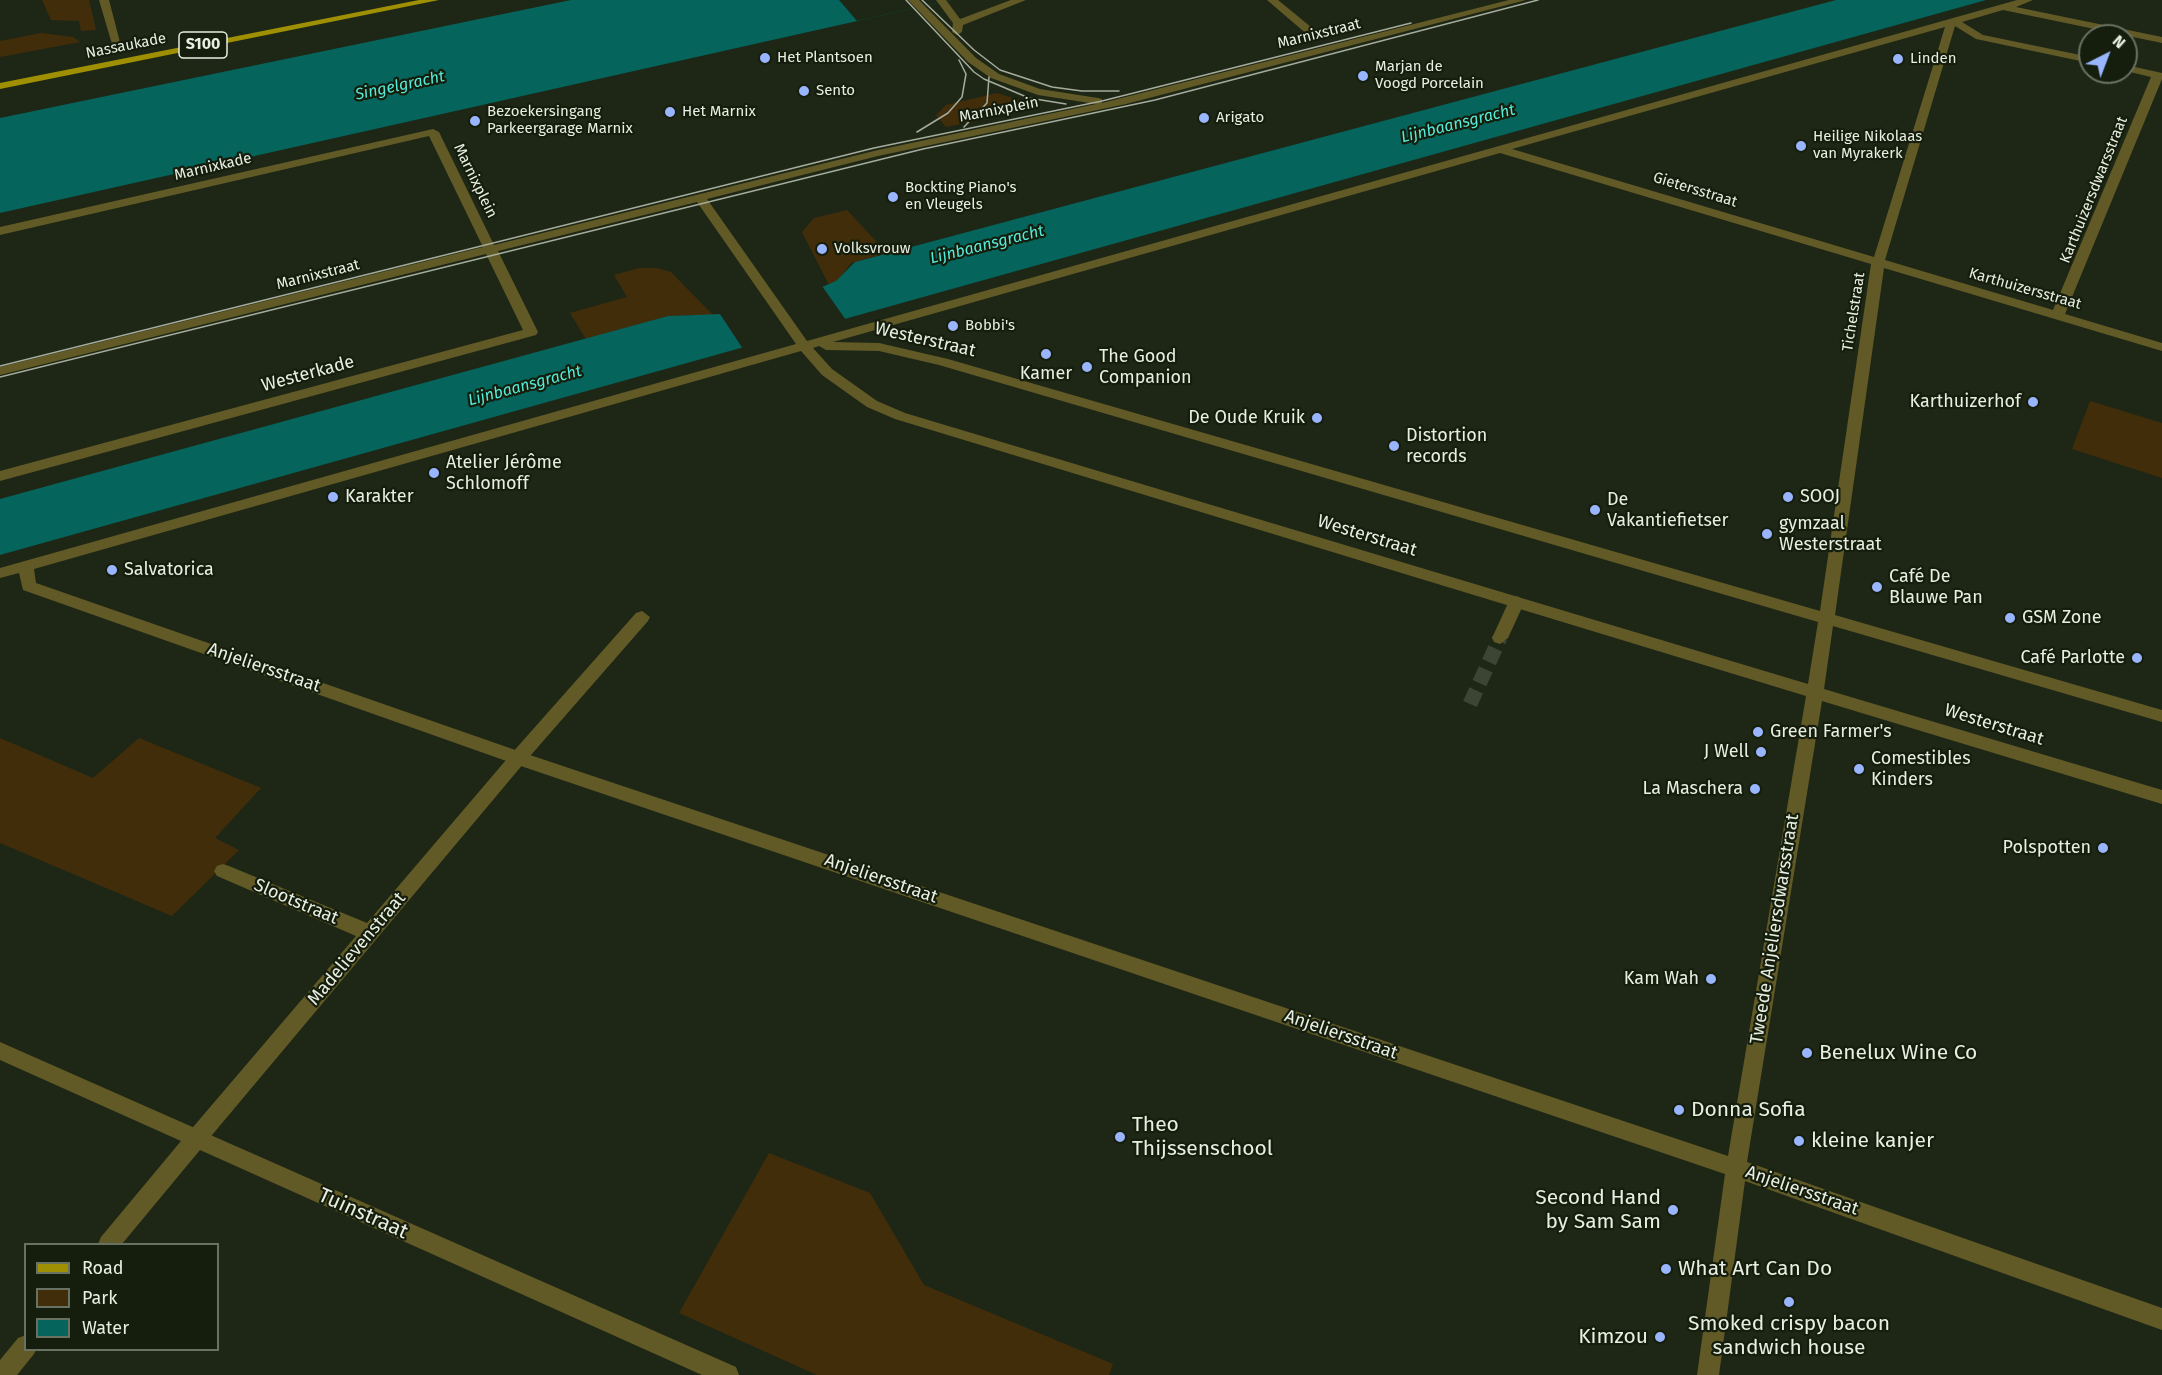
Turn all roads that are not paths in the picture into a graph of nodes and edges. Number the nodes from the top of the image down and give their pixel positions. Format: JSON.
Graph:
{"nodes":[{"id":1,"x":104,"y":0,"type":"edge"},
{"id":2,"x":434,"y":0,"type":"edge"},
{"id":3,"x":1021,"y":0,"type":"edge"},
{"id":4,"x":1272,"y":0,"type":"edge"},
{"id":5,"x":1521,"y":0,"type":"edge"},
{"id":6,"x":2028,"y":0,"type":"edge"},
{"id":7,"x":942,"y":1,"type":"edge"},
{"id":8,"x":404,"y":2,"type":"edge"},
{"id":9,"x":916,"y":3,"type":"edge"},
{"id":10,"x":2003,"y":7,"type":"junction"},
{"id":11,"x":1952,"y":20,"type":"junction"},
{"id":12,"x":958,"y":23,"type":"junction"},
{"id":13,"x":1313,"y":34,"type":"dead end"},
{"id":14,"x":2162,"y":40,"type":"edge"},
{"id":15,"x":117,"y":44,"type":"dead end"},
{"id":16,"x":957,"y":45,"type":"junction"},
{"id":17,"x":2078,"y":57,"type":"edge"},
{"id":18,"x":2138,"y":70,"type":"edge"},
{"id":19,"x":2160,"y":75,"type":"edge"},
{"id":20,"x":0,"y":86,"type":"edge"},
{"id":21,"x":1126,"y":101,"type":"junction"},
{"id":22,"x":433,"y":132,"type":"joint"},
{"id":23,"x":1501,"y":150,"type":"junction"},
{"id":24,"x":699,"y":196,"type":"junction"},
{"id":25,"x":643,"y":210,"type":"joint"},
{"id":26,"x":0,"y":231,"type":"edge"},
{"id":27,"x":488,"y":247,"type":"junction"},
{"id":28,"x":1878,"y":263,"type":"junction"},
{"id":29,"x":2058,"y":315,"type":"junction"},
{"id":30,"x":800,"y":340,"type":"junction"},
{"id":31,"x":2162,"y":347,"type":"edge"},
{"id":32,"x":0,"y":371,"type":"edge"},
{"id":33,"x":0,"y":476,"type":"edge"},
{"id":34,"x":26,"y":566,"type":"junction"},
{"id":35,"x":0,"y":573,"type":"edge"},
{"id":36,"x":1517,"y":601,"type":"junction"},
{"id":37,"x":642,"y":617,"type":"dead end"},
{"id":38,"x":1825,"y":617,"type":"junction"},
{"id":39,"x":1500,"y":638,"type":"tunnel mouth"},
{"id":40,"x":1814,"y":691,"type":"junction"},
{"id":41,"x":2162,"y":716,"type":"edge"},
{"id":42,"x":518,"y":758,"type":"junction"},
{"id":43,"x":2162,"y":797,"type":"edge"},
{"id":44,"x":223,"y":871,"type":"dead end"},
{"id":45,"x":370,"y":933,"type":"junction"},
{"id":46,"x":0,"y":1051,"type":"edge"},
{"id":47,"x":195,"y":1140,"type":"junction"},
{"id":48,"x":1736,"y":1168,"type":"junction"},
{"id":49,"x":111,"y":1243,"type":"edge"},
{"id":50,"x":2162,"y":1318,"type":"edge"},
{"id":51,"x":24,"y":1348,"type":"edge"},
{"id":52,"x":2,"y":1375,"type":"edge"},
{"id":53,"x":728,"y":1375,"type":"edge"},
{"id":54,"x":1708,"y":1375,"type":"edge"}],
"edges":[{"from":1,"to":15,"type":"street"},
{"from":2,"to":8,"type":"main road","name":"Nassaukade","number":"S100"},
{"from":3,"to":12,"type":"street"},
{"from":4,"to":13,"type":"street"},
{"from":5,"to":21,"type":"street","name":"Marnixstraat"},
{"from":6,"to":10,"type":"street"},
{"from":7,"to":12,"type":"street"},
{"from":8,"to":20,"type":"main road","name":"Nassaukade","number":"S100"},
{"from":9,"to":16,"type":"street","name":"Marnixplein"},
{"from":10,"to":11,"type":"street"},
{"from":10,"to":14,"type":"street"},
{"from":11,"to":17,"type":"street"},
{"from":11,"to":23,"type":"street"},
{"from":11,"to":28,"type":"street","name":"Tichelstraat"},
{"from":12,"to":16,"type":"street"},
{"from":16,"to":21,"type":"street","name":"Marnixplein"},
{"from":18,"to":19,"type":"street"},
{"from":19,"to":29,"type":"street","name":"Karthuizersdwarsstraat"},
{"from":21,"to":24,"type":"street","name":"Marnixplein"},
{"from":22,"to":26,"type":"street","name":"Marnixkade"},
{"from":22,"to":27,"type":"street","name":"Marnixplein"},
{"from":23,"to":28,"type":"street","name":"Gietersstraat"},
{"from":23,"to":30,"type":"street"},
{"from":24,"to":25,"type":"street","name":"Marnixplein"},
{"from":24,"to":30,"type":"street"},
{"from":25,"to":27,"type":"street","name":"Marnixstraat"},
{"from":27,"to":32,"type":"street","name":"Marnixstraat"},
{"from":27,"to":33,"type":"street","name":"Westerkade"},
{"from":28,"to":29,"type":"street","name":"Karthuizersstraat"},
{"from":28,"to":38,"type":"street","name":"Tichelstraat"},
{"from":29,"to":31,"type":"street","name":"Karthuizersstraat"},
{"from":30,"to":34,"type":"street"},
{"from":30,"to":36,"type":"street","name":"Westerstraat"},
{"from":30,"to":38,"type":"street","name":"Westerstraat"},
{"from":34,"to":35,"type":"street"},
{"from":34,"to":42,"type":"street","name":"Anjeliersstraat"},
{"from":36,"to":39,"type":"street"},
{"from":36,"to":40,"type":"street","name":"Westerstraat"},
{"from":37,"to":42,"type":"street"},
{"from":38,"to":40,"type":"street"},
{"from":38,"to":41,"type":"street","name":"Westerstraat"},
{"from":40,"to":43,"type":"street","name":"Westerstraat"},
{"from":40,"to":48,"type":"street","name":"Tweede Anjeliersdwarsstraat"},
{"from":42,"to":45,"type":"street","name":"Madelievenstraat"},
{"from":42,"to":48,"type":"street","name":"Anjeliersstraat"},
{"from":44,"to":45,"type":"street","name":"Slootstraat"},
{"from":45,"to":47,"type":"street","name":"Madelievenstraat"},
{"from":46,"to":47,"type":"street","name":"Tuinstraat"},
{"from":47,"to":49,"type":"street","name":"Madelievenstraat"},
{"from":47,"to":53,"type":"street","name":"Tuinstraat"},
{"from":48,"to":50,"type":"street","name":"Anjeliersstraat"},
{"from":48,"to":54,"type":"street","name":"Tweede Anjeliersdwarsstraat"},
{"from":51,"to":52,"type":"street"}]}
